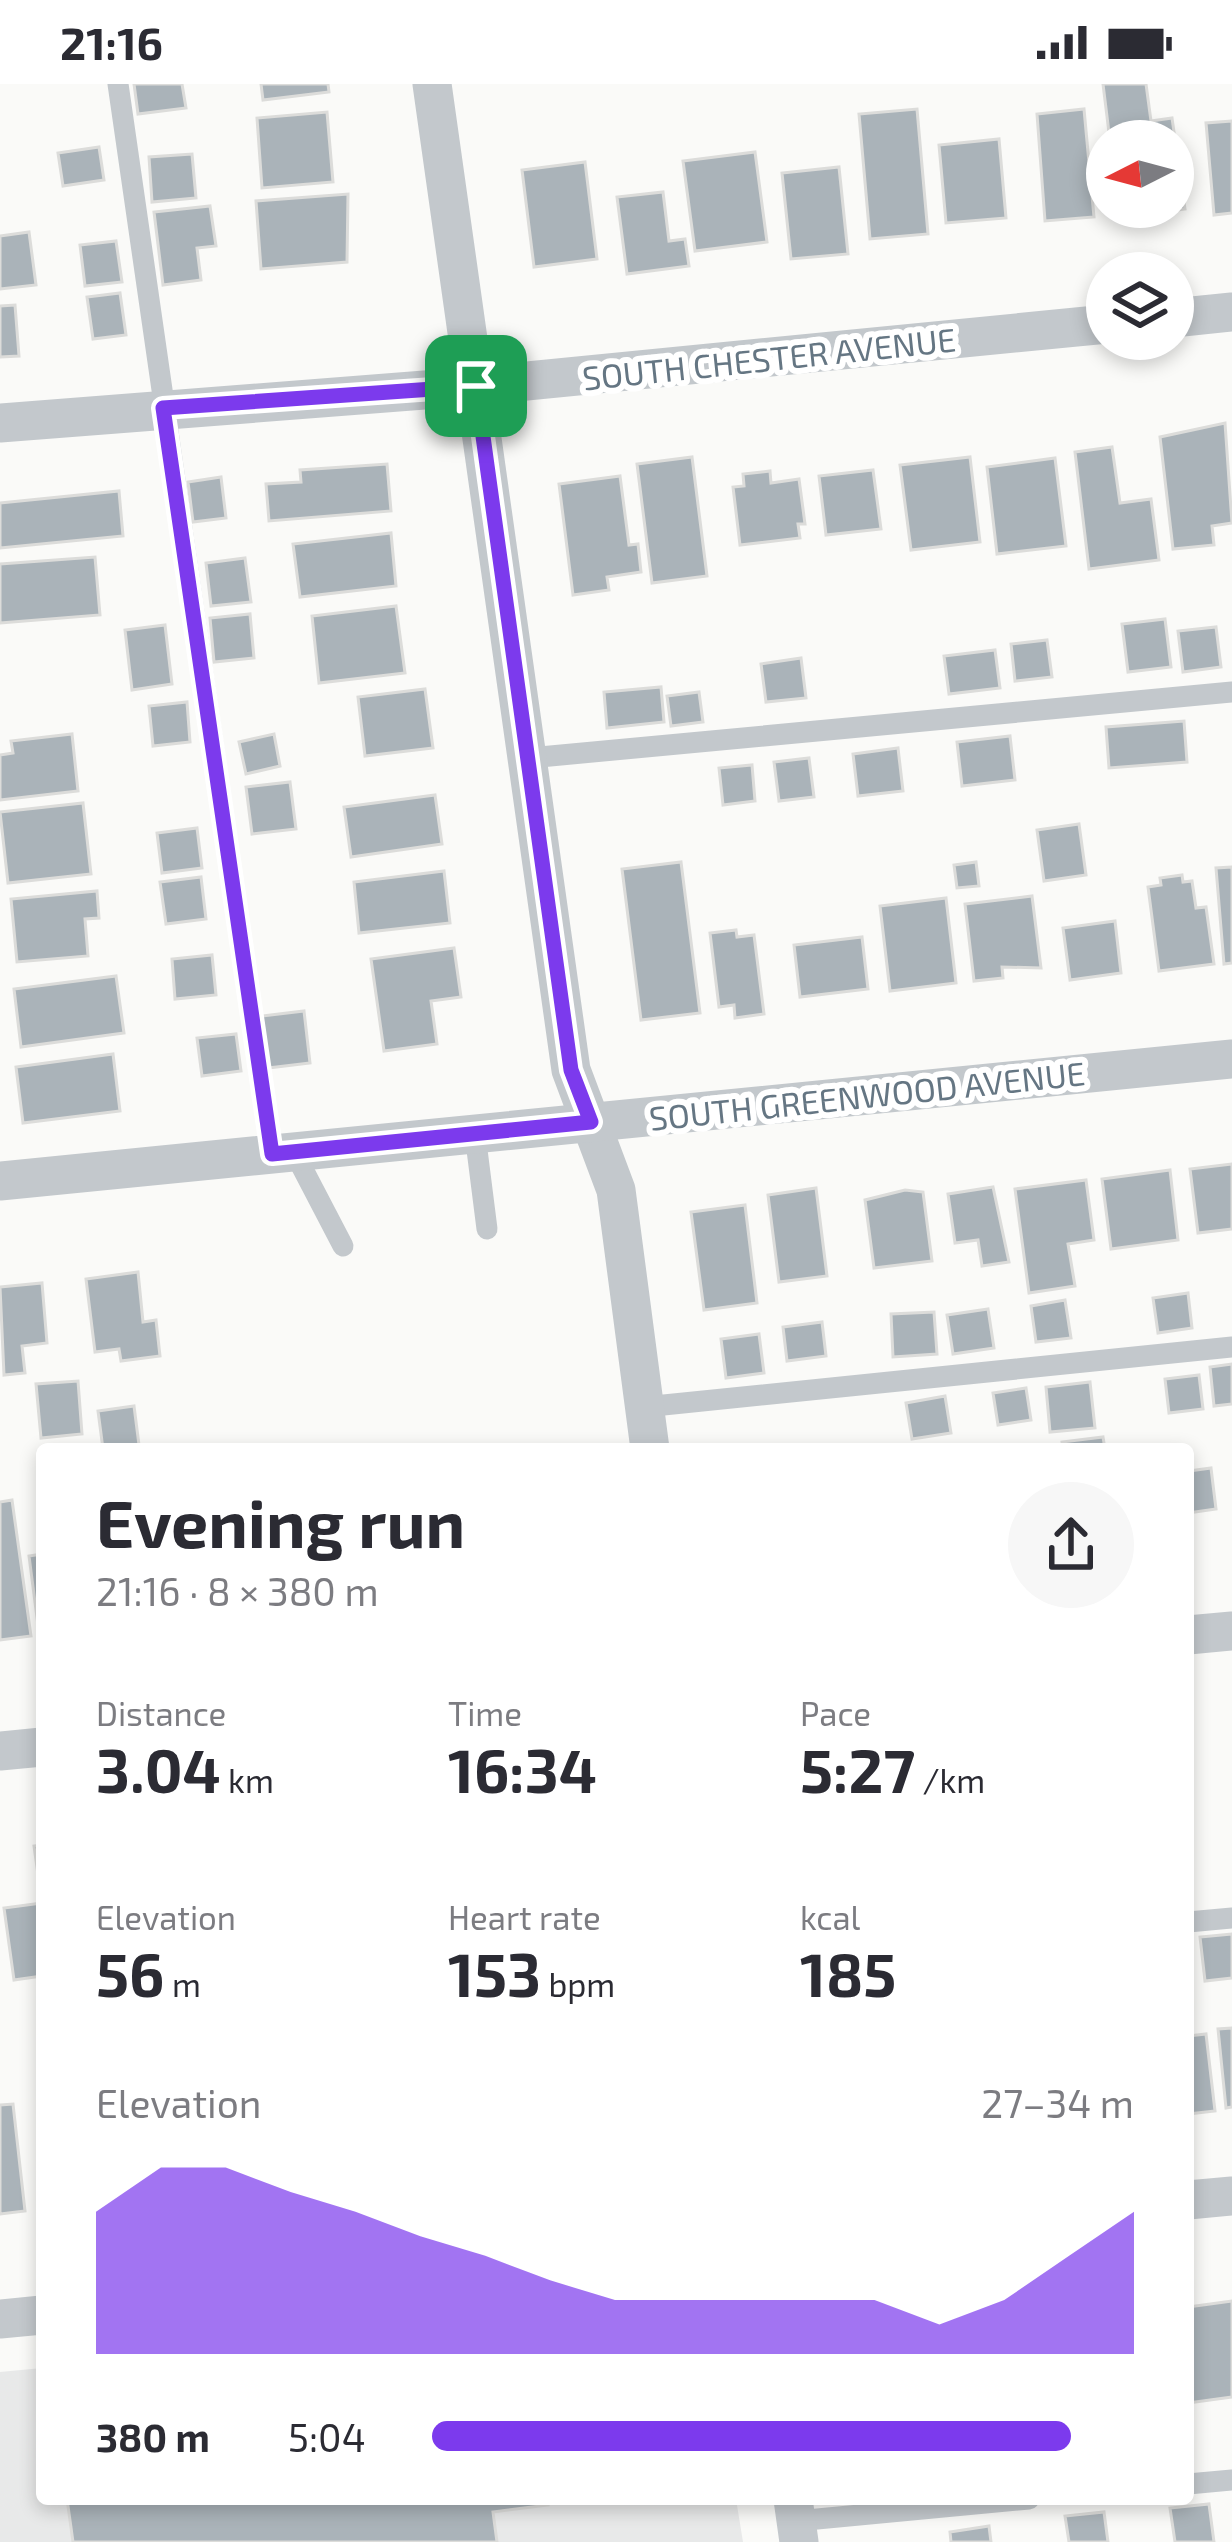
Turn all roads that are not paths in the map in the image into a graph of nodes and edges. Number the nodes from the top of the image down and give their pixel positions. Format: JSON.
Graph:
{"nodes":[{"id":1,"x":118,"y":84,"type":"edge"},
{"id":2,"x":432,"y":84,"type":"edge"},
{"id":3,"x":1232,"y":312,"type":"edge"},
{"id":4,"x":1194,"y":315,"type":"edge"},
{"id":5,"x":1086,"y":326,"type":"edge"},
{"id":6,"x":476,"y":386,"type":"junction"},
{"id":7,"x":163,"y":408,"type":"junction"},
{"id":8,"x":0,"y":423,"type":"edge"},
{"id":9,"x":1232,"y":692,"type":"edge"},
{"id":10,"x":529,"y":758,"type":"junction"},
{"id":11,"x":1232,"y":1059,"type":"edge"},
{"id":12,"x":591,"y":1122,"type":"junction"},
{"id":13,"x":475,"y":1134,"type":"junction"},
{"id":14,"x":283,"y":1153,"type":"junction"},
{"id":15,"x":0,"y":1180,"type":"edge"},
{"id":16,"x":487,"y":1228,"type":"dead end"},
{"id":17,"x":343,"y":1246,"type":"dead end"},
{"id":18,"x":1232,"y":1347,"type":"edge"},
{"id":19,"x":644,"y":1407,"type":"junction"},
{"id":20,"x":649,"y":1443,"type":"edge"},
{"id":21,"x":1232,"y":1630,"type":"edge"},
{"id":22,"x":1194,"y":1634,"type":"edge"},
{"id":23,"x":36,"y":1748,"type":"edge"},
{"id":24,"x":0,"y":1751,"type":"edge"},
{"id":25,"x":1232,"y":1918,"type":"edge"},
{"id":26,"x":1194,"y":1921,"type":"edge"},
{"id":27,"x":1232,"y":2196,"type":"edge"},
{"id":28,"x":1194,"y":2199,"type":"edge"},
{"id":29,"x":36,"y":2316,"type":"edge"},
{"id":30,"x":0,"y":2319,"type":"edge"},
{"id":31,"x":1232,"y":2480,"type":"edge"},
{"id":32,"x":1194,"y":2483,"type":"edge"},
{"id":33,"x":965,"y":2505,"type":"edge"},
{"id":34,"x":796,"y":2521,"type":"edge"}],
"edges":[{"from":1,"to":7,"type":"lane"},
{"from":2,"to":6,"type":"street"},
{"from":3,"to":4,"type":"street"},
{"from":5,"to":6,"type":"street","name":"SOUTH CHESTER AVENUE"},
{"from":6,"to":7,"type":"street","name":"SOUTH CHESTER AVENUE"},
{"from":6,"to":10,"type":"street"},
{"from":7,"to":8,"type":"street","name":"SOUTH CHESTER AVENUE"},
{"from":7,"to":14,"type":"lane"},
{"from":9,"to":10,"type":"lane"},
{"from":10,"to":12,"type":"street"},
{"from":11,"to":12,"type":"street","name":"SOUTH GREENWOOD AVENUE"},
{"from":12,"to":13,"type":"street","name":"SOUTH GREENWOOD AVENUE"},
{"from":12,"to":19,"type":"street"},
{"from":13,"to":14,"type":"street","name":"SOUTH GREENWOOD AVENUE"},
{"from":13,"to":16,"type":"lane"},
{"from":14,"to":15,"type":"street","name":"SOUTH GREENWOOD AVENUE"},
{"from":14,"to":17,"type":"lane"},
{"from":18,"to":19,"type":"lane"},
{"from":19,"to":20,"type":"street"},
{"from":21,"to":22,"type":"street"},
{"from":23,"to":24,"type":"street"},
{"from":25,"to":26,"type":"lane"},
{"from":27,"to":28,"type":"street"},
{"from":29,"to":30,"type":"street"},
{"from":31,"to":32,"type":"lane"},
{"from":33,"to":34,"type":"lane"}]}
